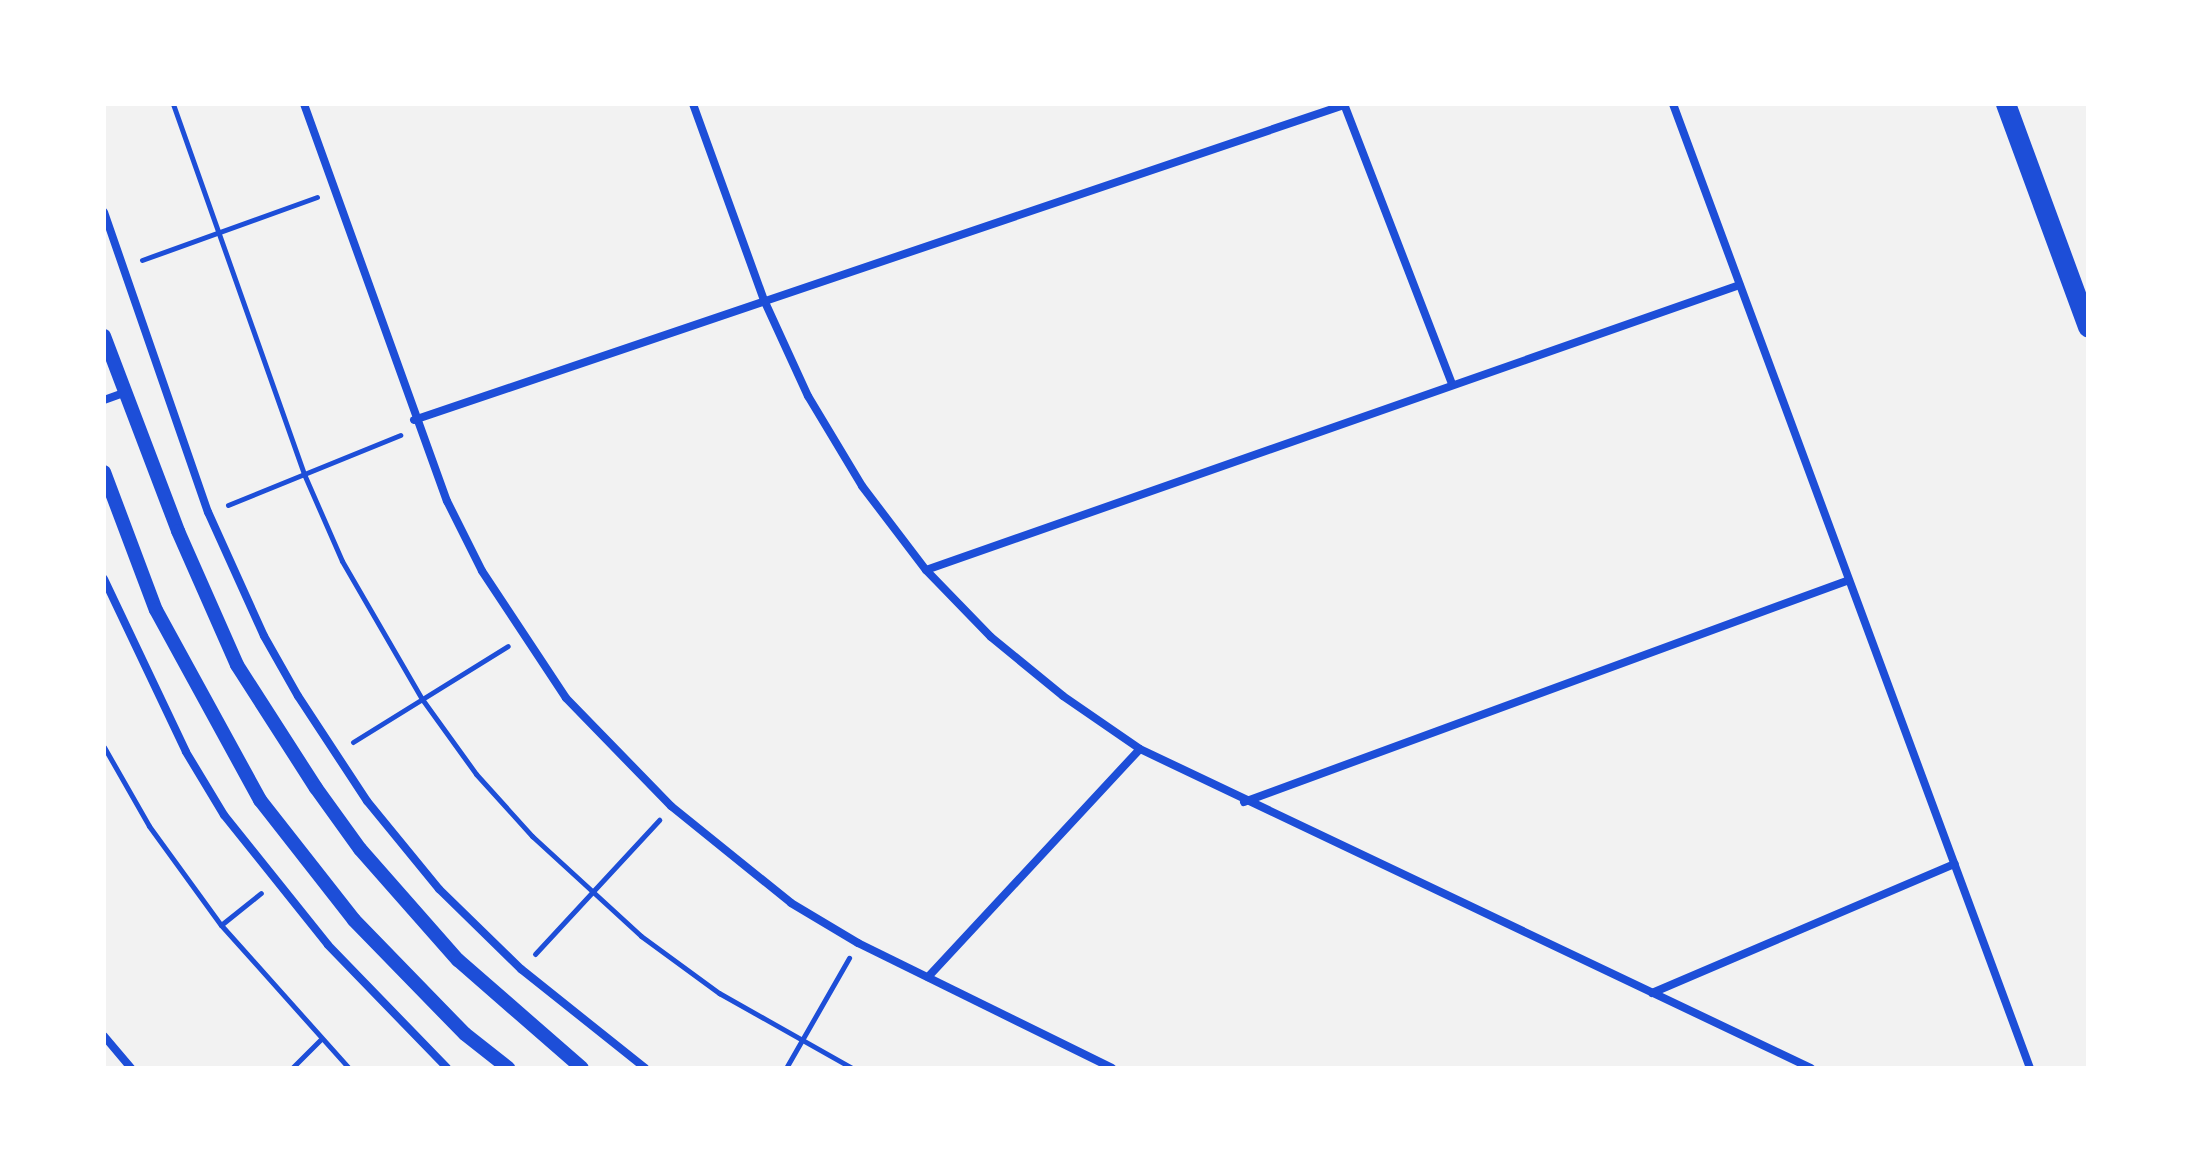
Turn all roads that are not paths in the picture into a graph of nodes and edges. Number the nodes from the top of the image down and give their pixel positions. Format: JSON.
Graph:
{"nodes":[{"id":1,"x":304,"y":104,"type":"edge"},
{"id":2,"x":693,"y":104,"type":"edge"},
{"id":3,"x":1673,"y":104,"type":"edge"},
{"id":4,"x":2006,"y":104,"type":"edge"},
{"id":5,"x":1344,"y":105,"type":"edge"},
{"id":6,"x":104,"y":212,"type":"edge"},
{"id":7,"x":1740,"y":285,"type":"junction"},
{"id":8,"x":764,"y":300,"type":"junction"},
{"id":9,"x":2088,"y":327,"type":"edge"},
{"id":10,"x":104,"y":336,"type":"edge"},
{"id":11,"x":1452,"y":384,"type":"junction"},
{"id":12,"x":123,"y":393,"type":"junction"},
{"id":13,"x":104,"y":400,"type":"edge"},
{"id":14,"x":416,"y":424,"type":"junction"},
{"id":15,"x":104,"y":472,"type":"edge"},
{"id":16,"x":926,"y":570,"type":"junction"},
{"id":17,"x":104,"y":579,"type":"edge"},
{"id":18,"x":1849,"y":580,"type":"junction"},
{"id":19,"x":1140,"y":749,"type":"junction"},
{"id":20,"x":1244,"y":802,"type":"junction"},
{"id":21,"x":1955,"y":864,"type":"junction"},
{"id":22,"x":928,"y":977,"type":"junction"},
{"id":23,"x":1652,"y":993,"type":"junction"},
{"id":24,"x":104,"y":1036,"type":"edge"},
{"id":25,"x":131,"y":1068,"type":"edge"},
{"id":26,"x":447,"y":1068,"type":"edge"},
{"id":27,"x":508,"y":1068,"type":"edge"},
{"id":28,"x":582,"y":1068,"type":"edge"},
{"id":29,"x":645,"y":1068,"type":"edge"},
{"id":30,"x":1112,"y":1068,"type":"edge"},
{"id":31,"x":1811,"y":1068,"type":"edge"},
{"id":32,"x":2030,"y":1068,"type":"edge"}],
"edges":[{"from":1,"to":14,"type":"street"},
{"from":2,"to":8,"type":"street"},
{"from":3,"to":7,"type":"street"},
{"from":4,"to":9,"type":"main road"},
{"from":5,"to":8,"type":"street"},
{"from":5,"to":11,"type":"street"},
{"from":6,"to":29,"type":"street"},
{"from":7,"to":11,"type":"street"},
{"from":7,"to":18,"type":"street"},
{"from":8,"to":14,"type":"street"},
{"from":8,"to":16,"type":"street"},
{"from":10,"to":12,"type":"street"},
{"from":11,"to":16,"type":"street"},
{"from":12,"to":13,"type":"street"},
{"from":12,"to":28,"type":"street"},
{"from":14,"to":22,"type":"street"},
{"from":15,"to":27,"type":"street"},
{"from":16,"to":19,"type":"street"},
{"from":17,"to":26,"type":"street"},
{"from":18,"to":20,"type":"street"},
{"from":18,"to":21,"type":"street"},
{"from":19,"to":20,"type":"street"},
{"from":19,"to":22,"type":"street"},
{"from":20,"to":23,"type":"street"},
{"from":21,"to":23,"type":"street"},
{"from":21,"to":32,"type":"street"},
{"from":22,"to":30,"type":"street"},
{"from":23,"to":31,"type":"street"},
{"from":24,"to":25,"type":"street"}]}
